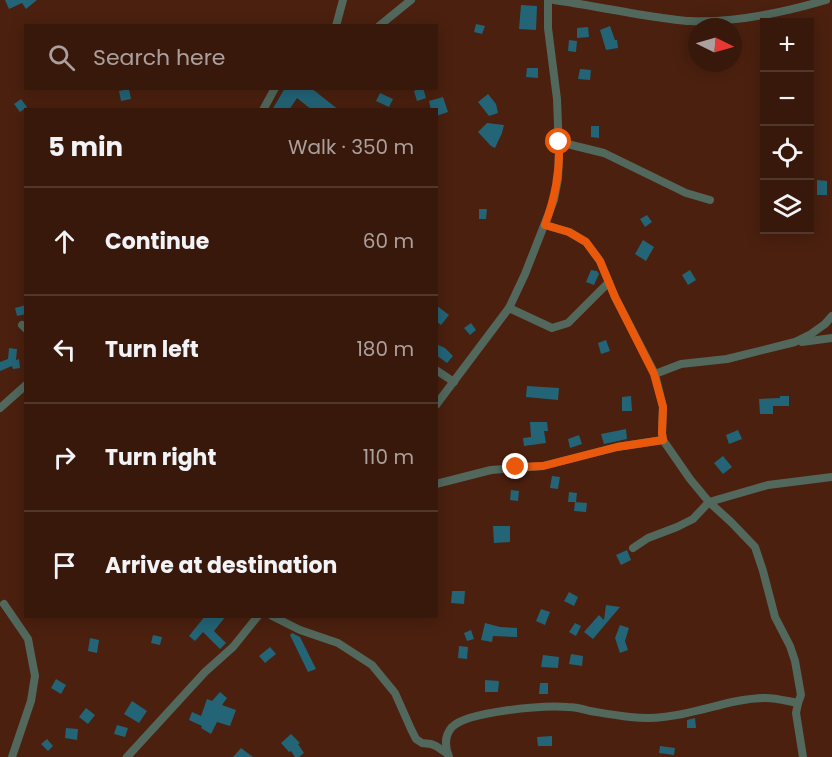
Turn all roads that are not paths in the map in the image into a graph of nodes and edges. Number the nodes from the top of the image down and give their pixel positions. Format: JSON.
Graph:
{"nodes":[{"id":1,"x":343,"y":0,"type":"edge"},
{"id":2,"x":411,"y":0,"type":"edge"},
{"id":3,"x":548,"y":0,"type":"edge"},
{"id":4,"x":554,"y":0,"type":"edge"},
{"id":5,"x":826,"y":0,"type":"edge"},
{"id":6,"x":337,"y":24,"type":"edge"},
{"id":7,"x":381,"y":24,"type":"edge"},
{"id":8,"x":274,"y":90,"type":"edge"},
{"id":9,"x":264,"y":108,"type":"edge"},
{"id":10,"x":559,"y":142,"type":"junction"},
{"id":11,"x":710,"y":200,"type":"dead end"},
{"id":12,"x":545,"y":225,"type":"junction"},
{"id":13,"x":609,"y":282,"type":"junction"},
{"id":14,"x":509,"y":308,"type":"junction"},
{"id":15,"x":832,"y":316,"type":"edge"},
{"id":16,"x":832,"y":338,"type":"edge"},
{"id":17,"x":795,"y":342,"type":"junction"},
{"id":18,"x":438,"y":371,"type":"edge"},
{"id":19,"x":654,"y":374,"type":"junction"},
{"id":20,"x":454,"y":382,"type":"junction"},
{"id":21,"x":24,"y":387,"type":"edge"},
{"id":22,"x":438,"y":402,"type":"edge"},
{"id":23,"x":0,"y":408,"type":"edge"},
{"id":24,"x":663,"y":440,"type":"junction"},
{"id":25,"x":832,"y":477,"type":"edge"},
{"id":26,"x":438,"y":483,"type":"edge"},
{"id":27,"x":709,"y":502,"type":"junction"},
{"id":28,"x":633,"y":548,"type":"dead end"},
{"id":29,"x":4,"y":604,"type":"dead end"},
{"id":30,"x":256,"y":618,"type":"edge"},
{"id":31,"x":276,"y":618,"type":"edge"},
{"id":32,"x":798,"y":703,"type":"junction"},
{"id":33,"x":446,"y":756,"type":"edge"},
{"id":34,"x":12,"y":757,"type":"edge"},
{"id":35,"x":127,"y":757,"type":"edge"},
{"id":36,"x":802,"y":757,"type":"edge"}],
"edges":[{"from":1,"to":6,"type":"street"},
{"from":2,"to":7,"type":"street"},
{"from":3,"to":10,"type":"street"},
{"from":4,"to":5,"type":"street"},
{"from":8,"to":9,"type":"street"},
{"from":10,"to":11,"type":"street"},
{"from":10,"to":12,"type":"street"},
{"from":12,"to":13,"type":"street"},
{"from":12,"to":14,"type":"street"},
{"from":13,"to":14,"type":"street"},
{"from":13,"to":19,"type":"street"},
{"from":14,"to":20,"type":"street"},
{"from":15,"to":17,"type":"street"},
{"from":16,"to":17,"type":"street"},
{"from":17,"to":19,"type":"street"},
{"from":18,"to":20,"type":"street"},
{"from":19,"to":24,"type":"street"},
{"from":20,"to":22,"type":"street"},
{"from":21,"to":23,"type":"street"},
{"from":24,"to":26,"type":"street"},
{"from":24,"to":27,"type":"street"},
{"from":25,"to":27,"type":"street"},
{"from":27,"to":28,"type":"street"},
{"from":27,"to":32,"type":"street"},
{"from":29,"to":34,"type":"street"},
{"from":30,"to":35,"type":"street"},
{"from":31,"to":33,"type":"street"},
{"from":32,"to":33,"type":"street"},
{"from":32,"to":36,"type":"street"}]}
